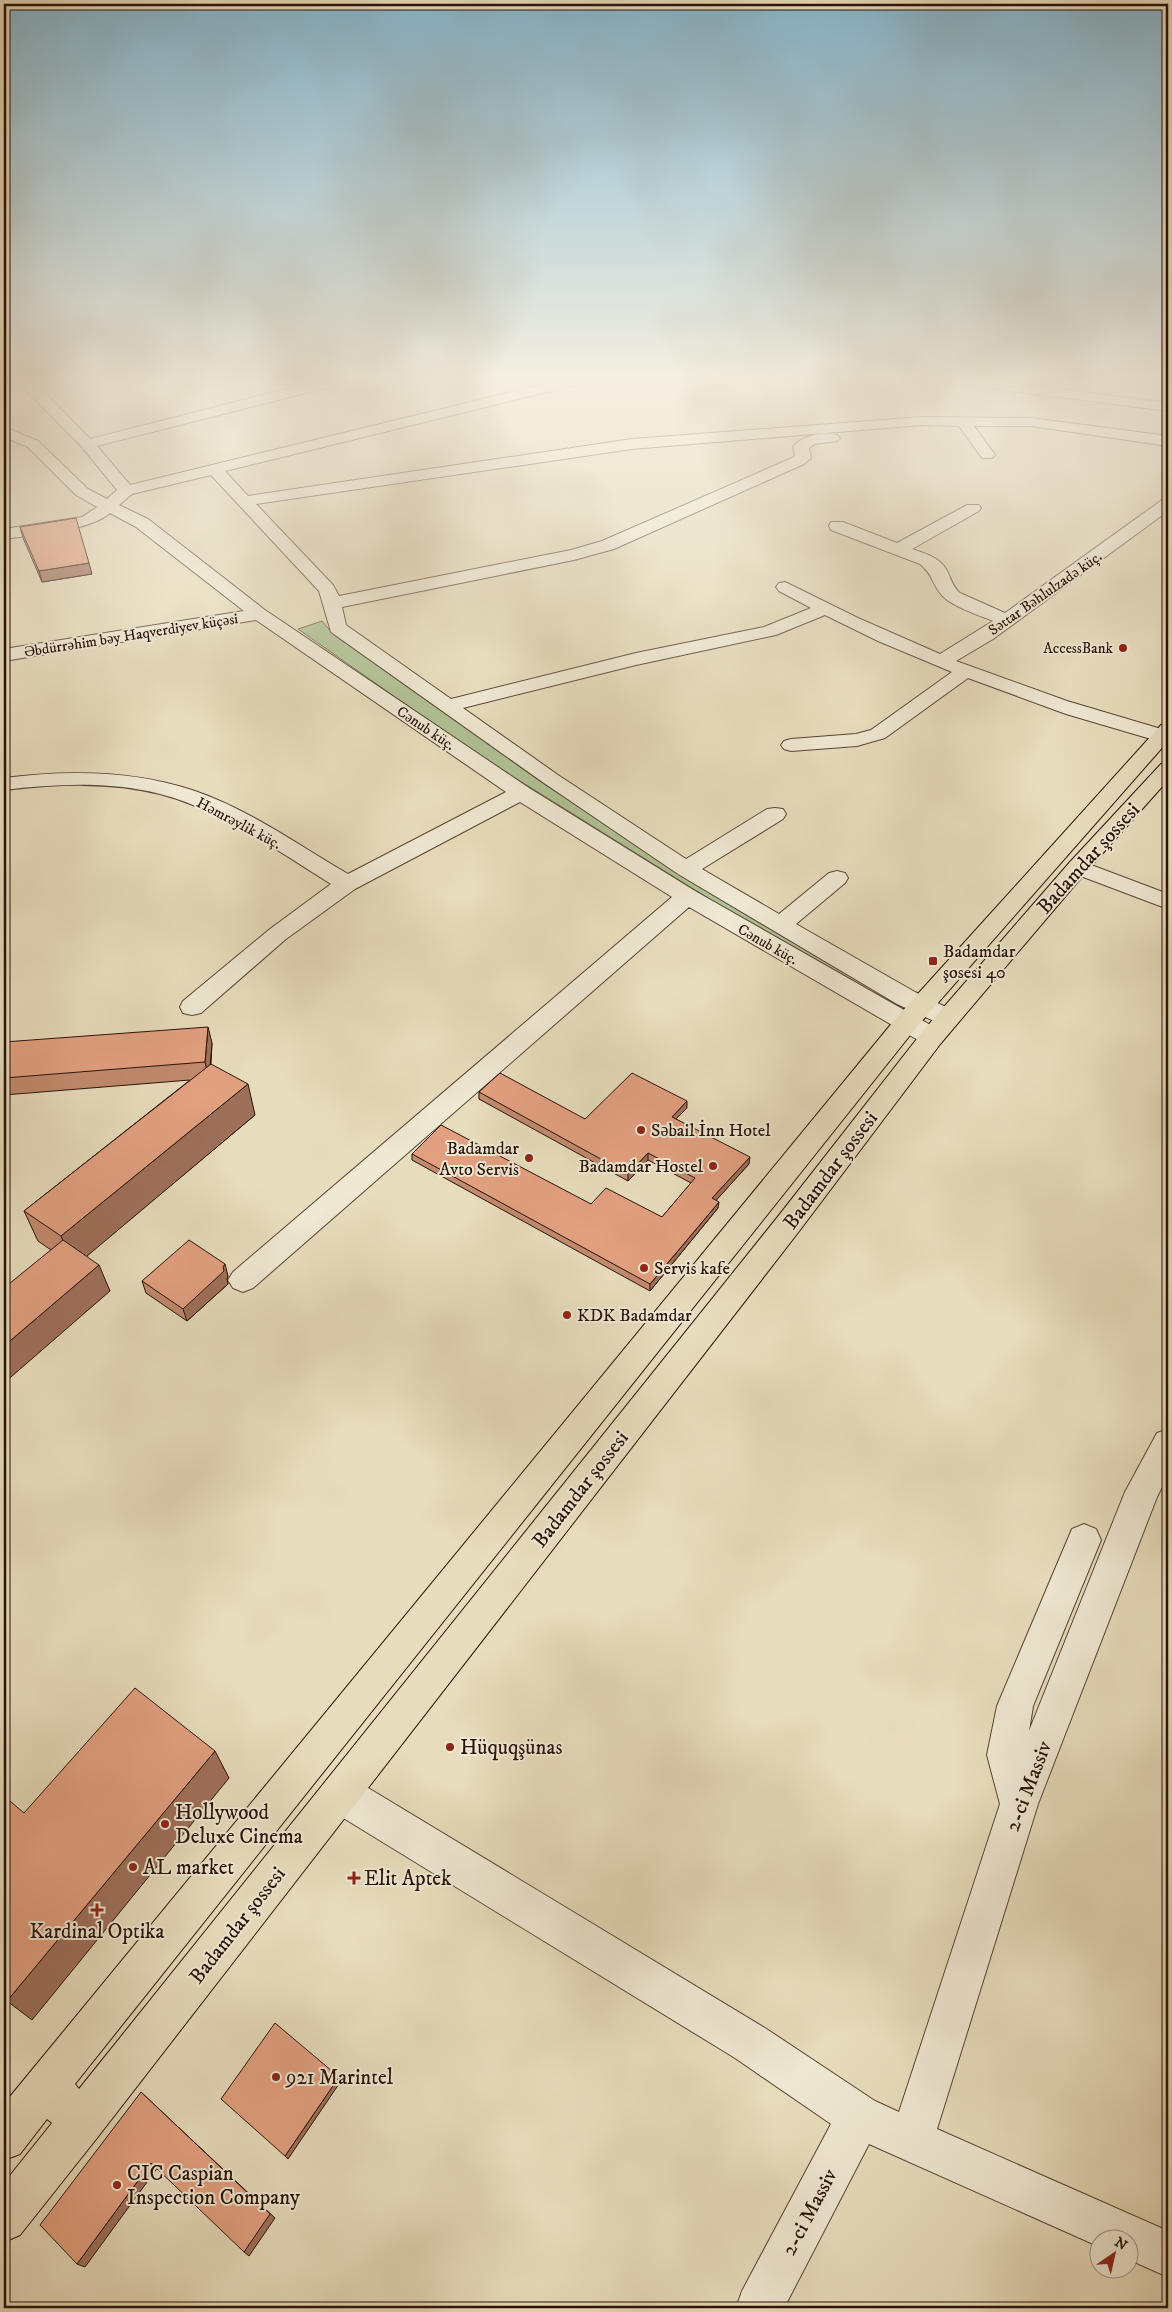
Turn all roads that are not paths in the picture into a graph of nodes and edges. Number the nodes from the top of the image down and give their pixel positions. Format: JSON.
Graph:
{"nodes":[{"id":1,"x":77,"y":487,"type":"edge"},
{"id":2,"x":123,"y":487,"type":"edge"},
{"id":3,"x":144,"y":487,"type":"edge"},
{"id":4,"x":232,"y":487,"type":"edge"},
{"id":5,"x":341,"y":487,"type":"edge"},
{"id":6,"x":741,"y":487,"type":"edge"},
{"id":7,"x":126,"y":491,"type":"junction"},
{"id":8,"x":245,"y":501,"type":"junction"},
{"id":9,"x":1168,"y":503,"type":"edge"},
{"id":10,"x":108,"y":506,"type":"junction"},
{"id":11,"x":973,"y":508,"type":"dead end"},
{"id":12,"x":837,"y":526,"type":"dead end"},
{"id":13,"x":4,"y":534,"type":"edge"},
{"id":14,"x":900,"y":548,"type":"junction"},
{"id":15,"x":785,"y":587,"type":"dead end"},
{"id":16,"x":333,"y":603,"type":"junction"},
{"id":17,"x":825,"y":609,"type":"junction"},
{"id":18,"x":259,"y":614,"type":"junction"},
{"id":19,"x":1006,"y":620,"type":"junction"},
{"id":20,"x":4,"y":655,"type":"edge"},
{"id":21,"x":942,"y":661,"type":"junction"},
{"id":22,"x":966,"y":671,"type":"junction"},
{"id":23,"x":446,"y":706,"type":"junction"},
{"id":24,"x":1166,"y":735,"type":"edge"},
{"id":25,"x":791,"y":745,"type":"dead end"},
{"id":26,"x":1168,"y":768,"type":"edge"},
{"id":27,"x":4,"y":784,"type":"edge"},
{"id":28,"x":521,"y":793,"type":"junction"},
{"id":29,"x":774,"y":814,"type":"dead end"},
{"id":30,"x":1078,"y":867,"type":"junction"},
{"id":31,"x":686,"y":868,"type":"junction"},
{"id":32,"x":837,"y":878,"type":"dead end"},
{"id":33,"x":347,"y":884,"type":"junction"},
{"id":34,"x":687,"y":896,"type":"junction"},
{"id":35,"x":1168,"y":902,"type":"edge"},
{"id":36,"x":780,"y":924,"type":"junction"},
{"id":37,"x":192,"y":1007,"type":"dead end"},
{"id":38,"x":926,"y":1021,"type":"junction"},
{"id":39,"x":243,"y":1280,"type":"dead end"},
{"id":40,"x":1168,"y":1443,"type":"edge"},
{"id":41,"x":1084,"y":1540,"type":"dead end"},
{"id":42,"x":341,"y":1794,"type":"junction"},
{"id":43,"x":1019,"y":1804,"type":"junction"},
{"id":44,"x":46,"y":2086,"type":"junction"},
{"id":45,"x":859,"y":2117,"type":"junction"},
{"id":46,"x":81,"y":2122,"type":"junction"},
{"id":47,"x":4,"y":2138,"type":"edge"},
{"id":48,"x":912,"y":2139,"type":"junction"},
{"id":49,"x":4,"y":2219,"type":"edge"},
{"id":50,"x":1168,"y":2254,"type":"edge"},
{"id":51,"x":759,"y":2308,"type":"edge"}],
"edges":[{"from":1,"to":10,"type":"street","name":"Cənub küç."},
{"from":2,"to":7,"type":"street"},
{"from":3,"to":7,"type":"street"},
{"from":4,"to":8,"type":"street","name":"Cənub küç."},
{"from":5,"to":8,"type":"street"},
{"from":6,"to":16,"type":"street"},
{"from":7,"to":10,"type":"street"},
{"from":8,"to":16,"type":"street","name":"Cənub küç."},
{"from":9,"to":19,"type":"street","name":"Səttar Bəhlulzadə küç."},
{"from":10,"to":13,"type":"street"},
{"from":10,"to":18,"type":"street","name":"Cənub küç."},
{"from":11,"to":14,"type":"street"},
{"from":12,"to":14,"type":"street"},
{"from":14,"to":19,"type":"street"},
{"from":15,"to":17,"type":"street"},
{"from":16,"to":23,"type":"street","name":"Cənub küç."},
{"from":17,"to":21,"type":"street"},
{"from":17,"to":23,"type":"street"},
{"from":18,"to":20,"type":"street","name":"Əbdürrəhim bəy Haqverdiyev küçəsi"},
{"from":18,"to":28,"type":"street","name":"Cənub küç."},
{"from":19,"to":21,"type":"street","name":"Səttar Bəhlulzadə küç."},
{"from":21,"to":22,"type":"street"},
{"from":22,"to":24,"type":"street"},
{"from":22,"to":25,"type":"street"},
{"from":23,"to":31,"type":"street","name":"Cənub küç."},
{"from":24,"to":38,"type":"main road","name":"Badamdar şossesi"},
{"from":26,"to":30,"type":"main road","name":"Badamdar şossesi"},
{"from":27,"to":33,"type":"street","name":"Həmrəylik küç."},
{"from":28,"to":33,"type":"street"},
{"from":28,"to":34,"type":"street","name":"Cənub küç."},
{"from":29,"to":31,"type":"street"},
{"from":30,"to":35,"type":"street"},
{"from":30,"to":38,"type":"main road","name":"Badamdar şossesi"},
{"from":31,"to":36,"type":"street","name":"Cənub küç."},
{"from":32,"to":36,"type":"street"},
{"from":33,"to":37,"type":"street"},
{"from":34,"to":38,"type":"street","name":"Cənub küç."},
{"from":34,"to":39,"type":"street"},
{"from":36,"to":38,"type":"street","name":"Cənub küç."},
{"from":38,"to":42,"type":"main road","name":"Badamdar şossesi"},
{"from":38,"to":44,"type":"main road","name":"Badamdar şossesi"},
{"from":40,"to":43,"type":"street","name":"2-ci Massiv"},
{"from":41,"to":43,"type":"street"},
{"from":42,"to":45,"type":"street"},
{"from":42,"to":46,"type":"main road","name":"Badamdar şossesi"},
{"from":43,"to":48,"type":"street","name":"2-ci Massiv"},
{"from":44,"to":46,"type":"main road"},
{"from":44,"to":47,"type":"main road","name":"Badamdar şossesi"},
{"from":45,"to":48,"type":"street"},
{"from":45,"to":51,"type":"street","name":"2-ci Massiv"},
{"from":46,"to":49,"type":"main road","name":"Badamdar şossesi"},
{"from":48,"to":50,"type":"street"}]}
